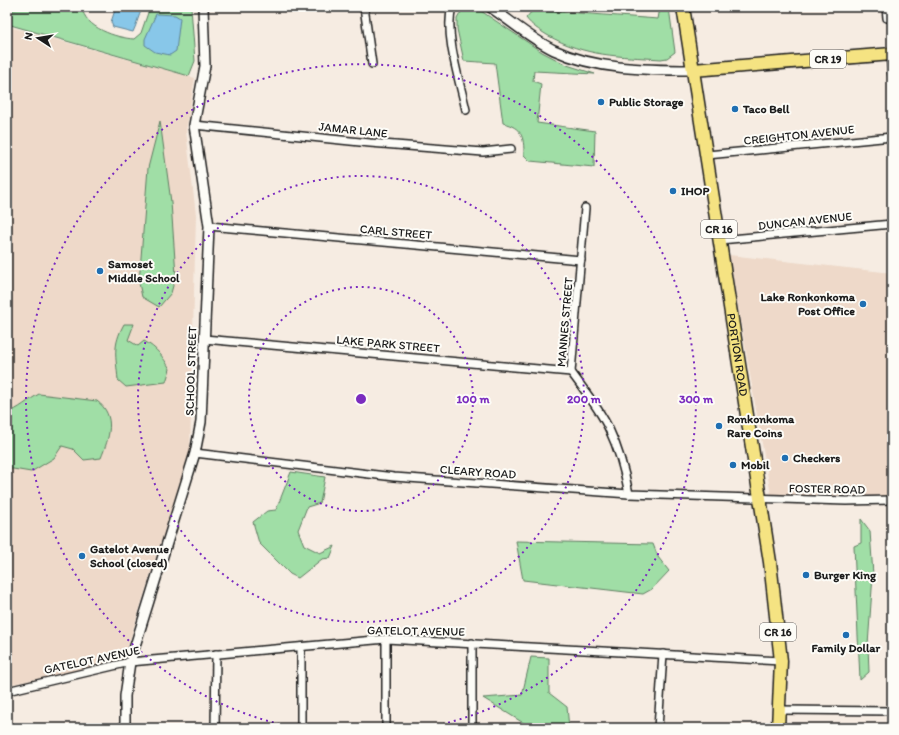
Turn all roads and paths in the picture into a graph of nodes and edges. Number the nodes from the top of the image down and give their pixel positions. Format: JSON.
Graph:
{"nodes":[{"id":1,"x":203,"y":7,"type":"edge"},
{"id":2,"x":364,"y":7,"type":"edge"},
{"id":3,"x":452,"y":7,"type":"edge"},
{"id":4,"x":490,"y":7,"type":"edge"},
{"id":5,"x":683,"y":7,"type":"edge"},
{"id":6,"x":886,"y":7,"type":"edge"},
{"id":7,"x":887,"y":18,"type":"dead end"},
{"id":8,"x":891,"y":54,"type":"edge"},
{"id":9,"x":372,"y":64,"type":"dead end"},
{"id":10,"x":693,"y":70,"type":"junction"},
{"id":11,"x":892,"y":74,"type":"edge"},
{"id":12,"x":466,"y":110,"type":"dead end"},
{"id":13,"x":194,"y":125,"type":"junction"},
{"id":14,"x":892,"y":137,"type":"edge"},
{"id":15,"x":511,"y":149,"type":"dead end"},
{"id":16,"x":708,"y":155,"type":"junction"},
{"id":17,"x":585,"y":208,"type":"dead end"},
{"id":18,"x":892,"y":224,"type":"edge"},
{"id":19,"x":209,"y":226,"type":"junction"},
{"id":20,"x":720,"y":240,"type":"junction"},
{"id":21,"x":581,"y":260,"type":"junction"},
{"id":22,"x":204,"y":338,"type":"junction"},
{"id":23,"x":571,"y":372,"type":"junction"},
{"id":24,"x":195,"y":453,"type":"junction"},
{"id":25,"x":630,"y":494,"type":"junction"},
{"id":26,"x":762,"y":499,"type":"junction"},
{"id":27,"x":892,"y":500,"type":"edge"},
{"id":28,"x":386,"y":639,"type":"junction"},
{"id":29,"x":472,"y":643,"type":"junction"},
{"id":30,"x":301,"y":646,"type":"junction"},
{"id":31,"x":216,"y":654,"type":"junction"},
{"id":32,"x":663,"y":654,"type":"junction"},
{"id":33,"x":781,"y":661,"type":"junction"},
{"id":34,"x":130,"y":662,"type":"junction"},
{"id":35,"x":7,"y":691,"type":"edge"},
{"id":36,"x":779,"y":710,"type":"junction"},
{"id":37,"x":892,"y":711,"type":"edge"},
{"id":38,"x":125,"y":728,"type":"edge"},
{"id":39,"x":215,"y":728,"type":"edge"},
{"id":40,"x":301,"y":728,"type":"edge"},
{"id":41,"x":386,"y":728,"type":"edge"},
{"id":42,"x":472,"y":728,"type":"edge"},
{"id":43,"x":658,"y":728,"type":"edge"},
{"id":44,"x":778,"y":728,"type":"edge"}],
"edges":[{"from":1,"to":13,"type":"street","name":"SCHOOL STREET"},
{"from":2,"to":9,"type":"street"},
{"from":3,"to":12,"type":"street"},
{"from":4,"to":10,"type":"street"},
{"from":5,"to":10,"type":"main road","name":"PORTION ROAD","number":"CR 16"},
{"from":6,"to":7,"type":"street"},
{"from":8,"to":10,"type":"main road","number":"CR 19"},
{"from":8,"to":11,"type":"street"},
{"from":10,"to":16,"type":"main road","name":"PORTION ROAD","number":"CR 16"},
{"from":13,"to":15,"type":"street","name":"JAMAR LANE"},
{"from":13,"to":19,"type":"street","name":"SCHOOL STREET"},
{"from":14,"to":16,"type":"street","name":"CREIGHTON AVENUE"},
{"from":16,"to":20,"type":"main road","name":"PORTION ROAD","number":"CR 16"},
{"from":17,"to":21,"type":"street","name":"MANNES STREET"},
{"from":18,"to":20,"type":"street","name":"DUNCAN AVENUE"},
{"from":19,"to":21,"type":"street","name":"CARL STREET"},
{"from":19,"to":22,"type":"street","name":"SCHOOL STREET"},
{"from":20,"to":26,"type":"main road","name":"PORTION ROAD","number":"CR 16"},
{"from":21,"to":23,"type":"street","name":"MANNES STREET"},
{"from":22,"to":23,"type":"street","name":"LAKE PARK STREET"},
{"from":22,"to":24,"type":"street","name":"SCHOOL STREET"},
{"from":23,"to":25,"type":"street","name":"MANNES STREET"},
{"from":24,"to":25,"type":"street","name":"CLEARY ROAD"},
{"from":24,"to":34,"type":"street","name":"SCHOOL STREET"},
{"from":25,"to":26,"type":"street","name":"CLEARY ROAD"},
{"from":26,"to":27,"type":"street","name":"FOSTER ROAD"},
{"from":26,"to":33,"type":"main road","name":"PORTION ROAD","number":"CR 16"},
{"from":28,"to":29,"type":"street","name":"GATELOT AVENUE"},
{"from":28,"to":30,"type":"street","name":"GATELOT AVENUE"},
{"from":28,"to":41,"type":"street"},
{"from":29,"to":32,"type":"street","name":"GATELOT AVENUE"},
{"from":29,"to":42,"type":"street"},
{"from":30,"to":31,"type":"street","name":"GATELOT AVENUE"},
{"from":30,"to":40,"type":"street"},
{"from":31,"to":34,"type":"street","name":"GATELOT AVENUE"},
{"from":31,"to":39,"type":"street"},
{"from":32,"to":33,"type":"street","name":"GATELOT AVENUE"},
{"from":32,"to":43,"type":"street"},
{"from":33,"to":36,"type":"main road","name":"PORTION ROAD","number":"CR 16"},
{"from":34,"to":35,"type":"street","name":"GATELOT AVENUE"},
{"from":34,"to":38,"type":"street","name":"SCHOOL STREET"},
{"from":36,"to":37,"type":"street"},
{"from":36,"to":44,"type":"main road","name":"PORTION ROAD","number":"CR 16"}]}
